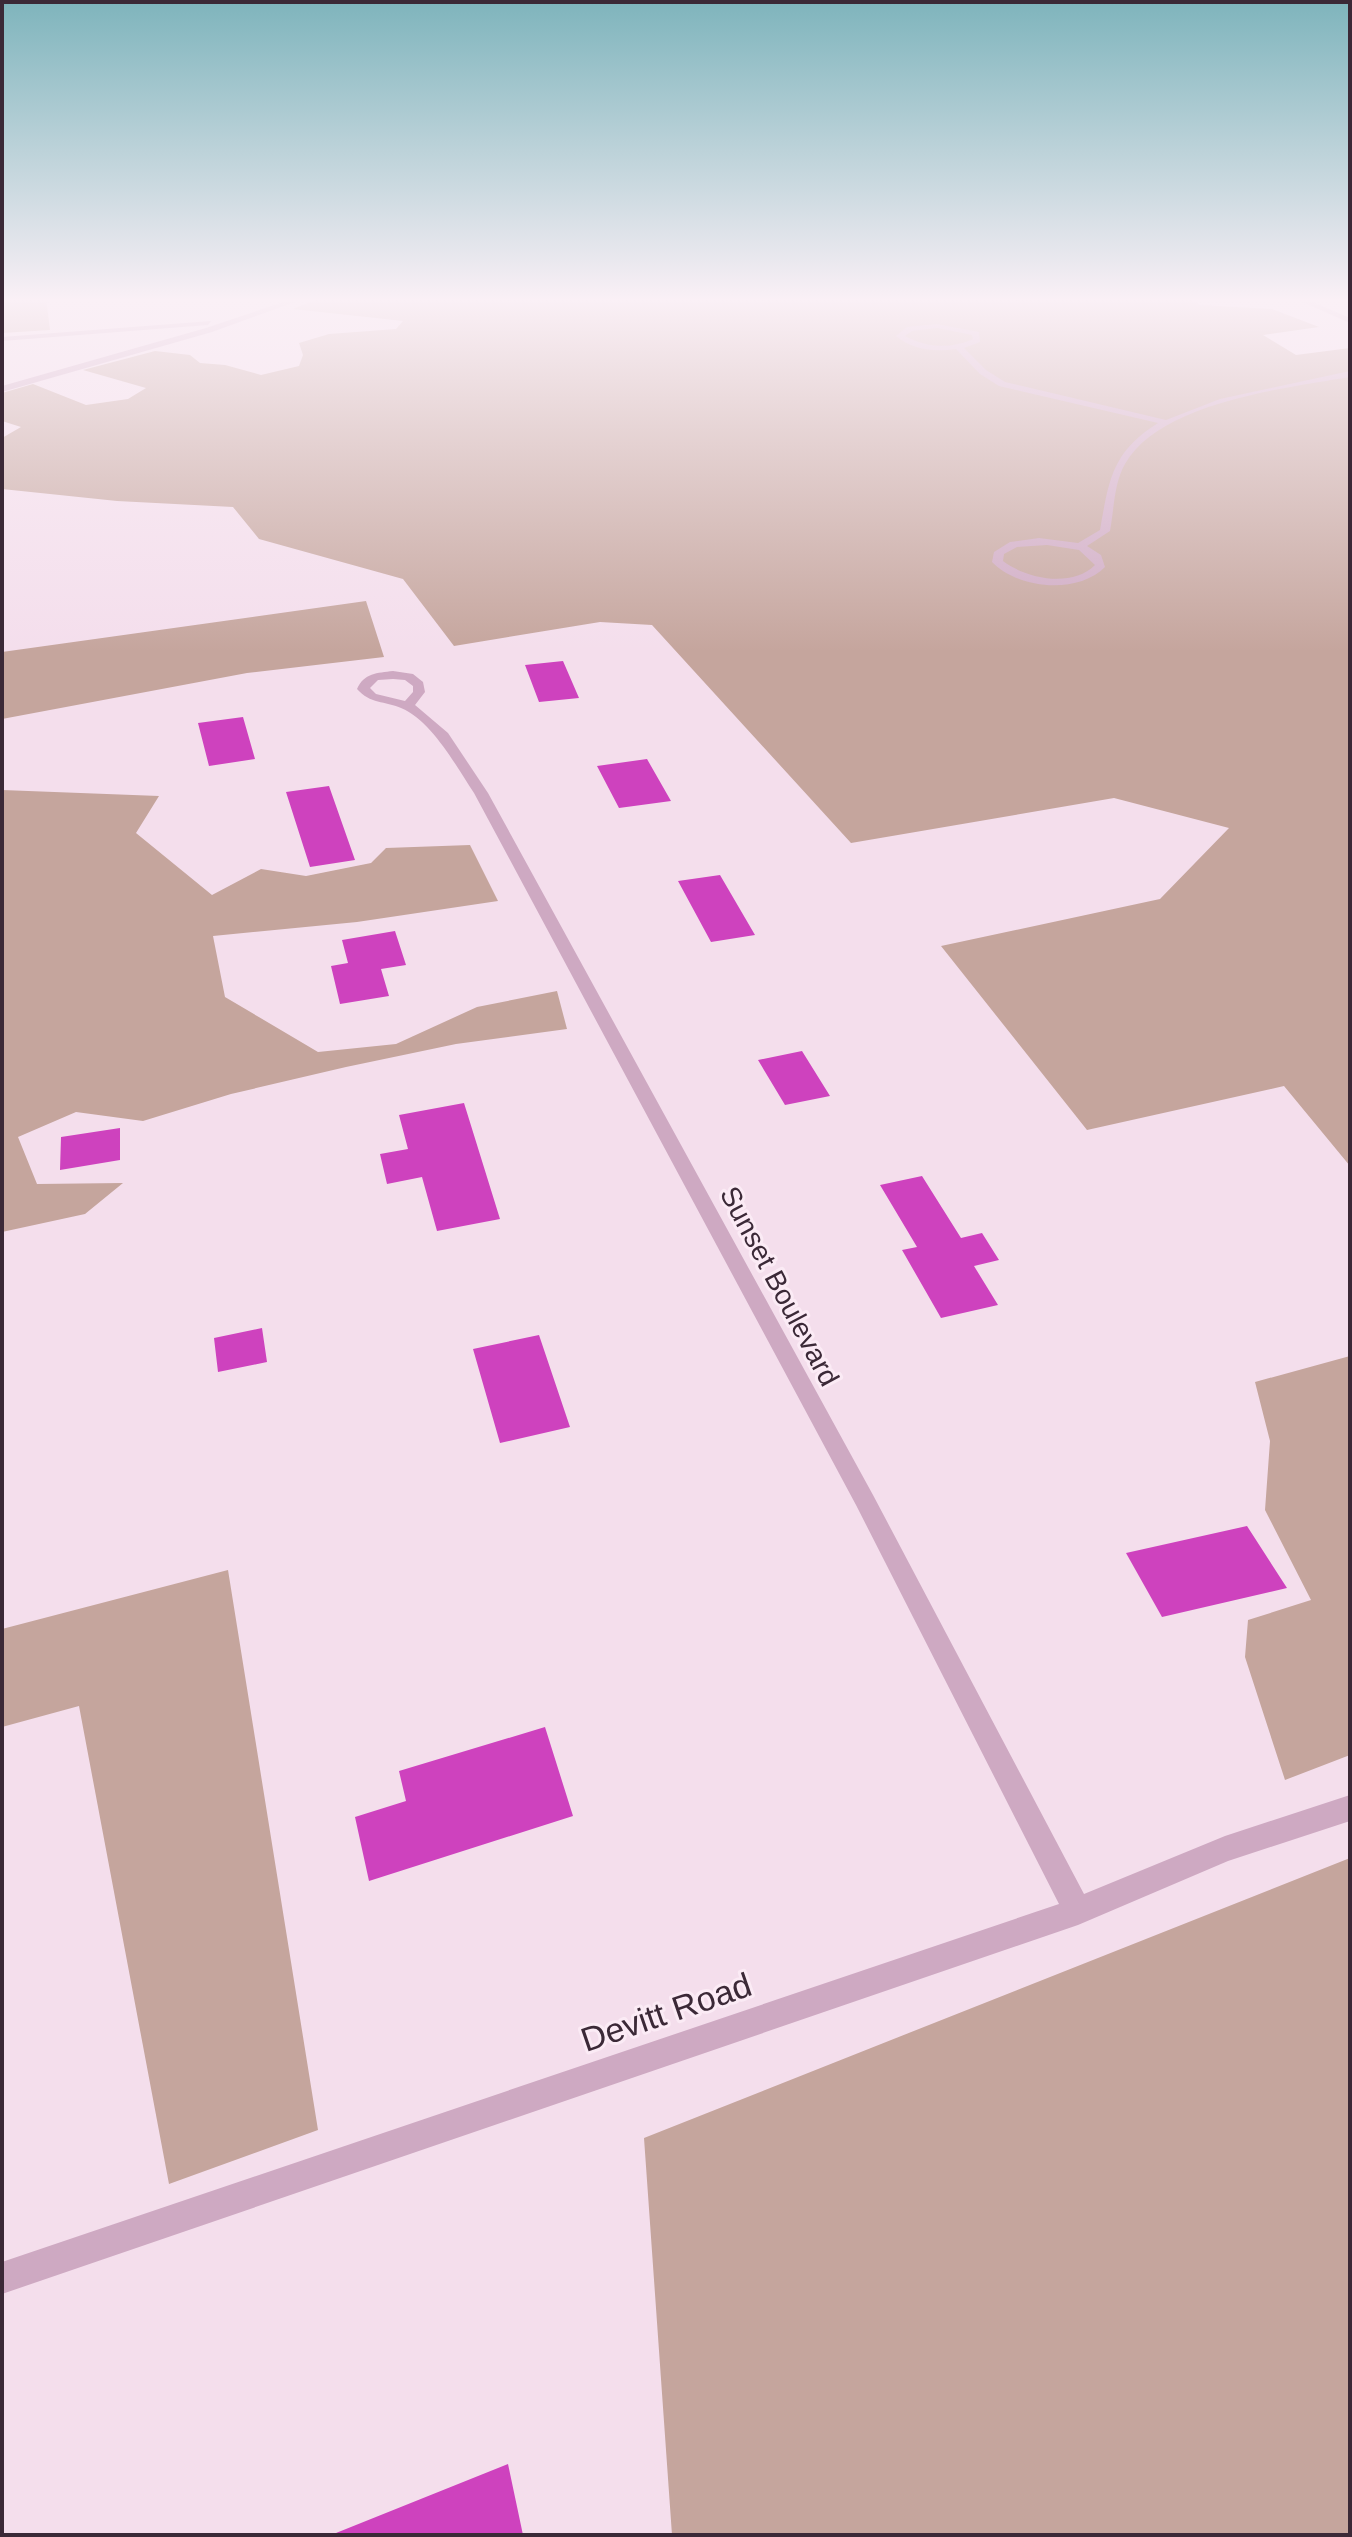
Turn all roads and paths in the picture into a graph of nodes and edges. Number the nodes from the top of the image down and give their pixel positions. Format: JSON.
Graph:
{"nodes":[{"id":1,"x":1136,"y":415,"type":"edge"},
{"id":2,"x":1181,"y":415,"type":"edge"},
{"id":3,"x":1164,"y":422,"type":"junction"},
{"id":4,"x":1078,"y":547,"type":"junction"},
{"id":5,"x":408,"y":706,"type":"dead end"},
{"id":6,"x":1350,"y":1808,"type":"edge"},
{"id":7,"x":1078,"y":1911,"type":"junction"},
{"id":8,"x":2,"y":2278,"type":"edge"}],
"edges":[{"from":1,"to":3,"type":"street"},
{"from":2,"to":3,"type":"street"},
{"from":3,"to":4,"type":"street"},
{"from":4,"to":4,"type":"street"},
{"from":5,"to":7,"type":"street","name":"Sunset Boulevard"},
{"from":6,"to":7,"type":"street","name":"Devitt Road"},
{"from":7,"to":8,"type":"street","name":"Devitt Road"}]}
